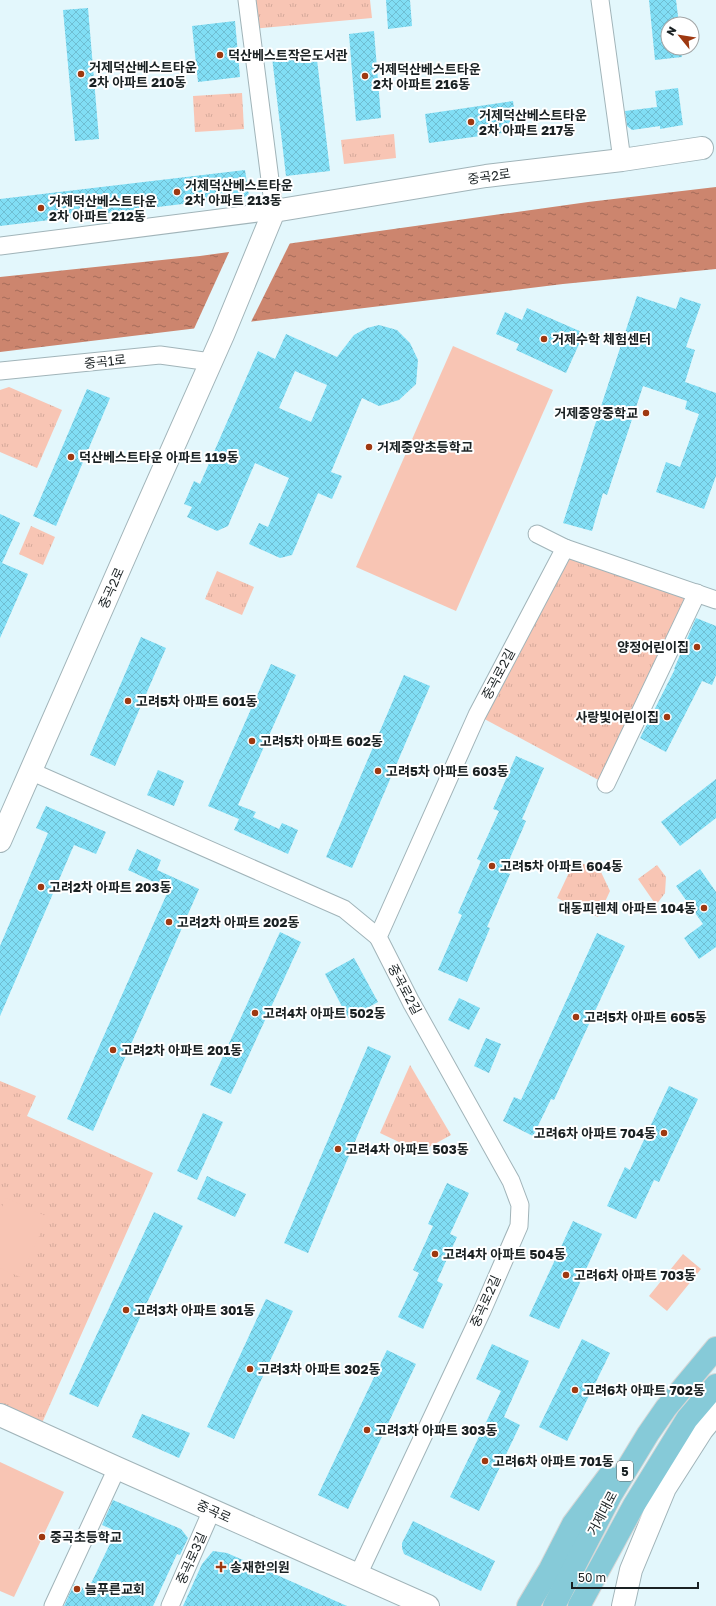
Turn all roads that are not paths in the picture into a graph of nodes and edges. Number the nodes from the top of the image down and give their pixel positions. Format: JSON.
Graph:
{"nodes":[{"id":1,"x":247,"y":0,"type":"edge"},
{"id":2,"x":600,"y":0,"type":"edge"},
{"id":3,"x":709,"y":146,"type":"edge"},
{"id":4,"x":622,"y":160,"type":"junction"},
{"id":5,"x":272,"y":216,"type":"junction"},
{"id":6,"x":0,"y":246,"type":"edge"},
{"id":7,"x":211,"y":362,"type":"junction"},
{"id":8,"x":0,"y":371,"type":"edge"},
{"id":9,"x":538,"y":534,"type":"dead end"},
{"id":10,"x":565,"y":548,"type":"junction"},
{"id":11,"x":697,"y":593,"type":"junction"},
{"id":12,"x":716,"y":600,"type":"edge"},
{"id":13,"x":30,"y":772,"type":"junction"},
{"id":14,"x":606,"y":784,"type":"dead end"},
{"id":15,"x":0,"y":841,"type":"edge"},
{"id":16,"x":378,"y":937,"type":"junction"},
{"id":17,"x":716,"y":1348,"type":"edge"},
{"id":18,"x":716,"y":1385,"type":"edge"},
{"id":19,"x":716,"y":1413,"type":"edge"},
{"id":20,"x":0,"y":1415,"type":"edge"},
{"id":21,"x":648,"y":1434,"type":"junction"},
{"id":22,"x":117,"y":1468,"type":"junction"},
{"id":23,"x":212,"y":1510,"type":"junction"},
{"id":24,"x":358,"y":1575,"type":"junction"},
{"id":25,"x":52,"y":1606,"type":"edge"},
{"id":26,"x":170,"y":1606,"type":"edge"},
{"id":27,"x":428,"y":1606,"type":"edge"},
{"id":28,"x":528,"y":1606,"type":"edge"},
{"id":29,"x":554,"y":1606,"type":"edge"},
{"id":30,"x":578,"y":1606,"type":"edge"},
{"id":31,"x":623,"y":1606,"type":"edge"}],
"edges":[{"from":1,"to":5,"type":"street"},
{"from":2,"to":4,"type":"street"},
{"from":3,"to":4,"type":"street","name":"중곡2로"},
{"from":4,"to":5,"type":"street","name":"중곡2로"},
{"from":5,"to":6,"type":"street"},
{"from":5,"to":7,"type":"street","name":"중곡2로"},
{"from":7,"to":8,"type":"street","name":"중곡1로"},
{"from":7,"to":13,"type":"street","name":"중곡2로"},
{"from":9,"to":10,"type":"street"},
{"from":10,"to":11,"type":"street"},
{"from":10,"to":16,"type":"street","name":"중곡로2길"},
{"from":11,"to":12,"type":"street"},
{"from":11,"to":14,"type":"street"},
{"from":13,"to":15,"type":"street","name":"중곡2로"},
{"from":13,"to":16,"type":"street"},
{"from":16,"to":24,"type":"street","name":"중곡로2길"},
{"from":17,"to":21,"type":"main road","name":"거제대로","number":"5"},
{"from":18,"to":30,"type":"main road","name":"거제대로","number":"5"},
{"from":19,"to":31,"type":"street"},
{"from":20,"to":22,"type":"street","name":"중곡로"},
{"from":21,"to":28,"type":"main road"},
{"from":21,"to":29,"type":"main road","name":"거제대로","number":"5"},
{"from":22,"to":23,"type":"street","name":"중곡로"},
{"from":22,"to":25,"type":"street"},
{"from":23,"to":24,"type":"street","name":"중곡로"},
{"from":23,"to":26,"type":"street","name":"중곡로3길"},
{"from":24,"to":27,"type":"street","name":"중곡로"}]}
